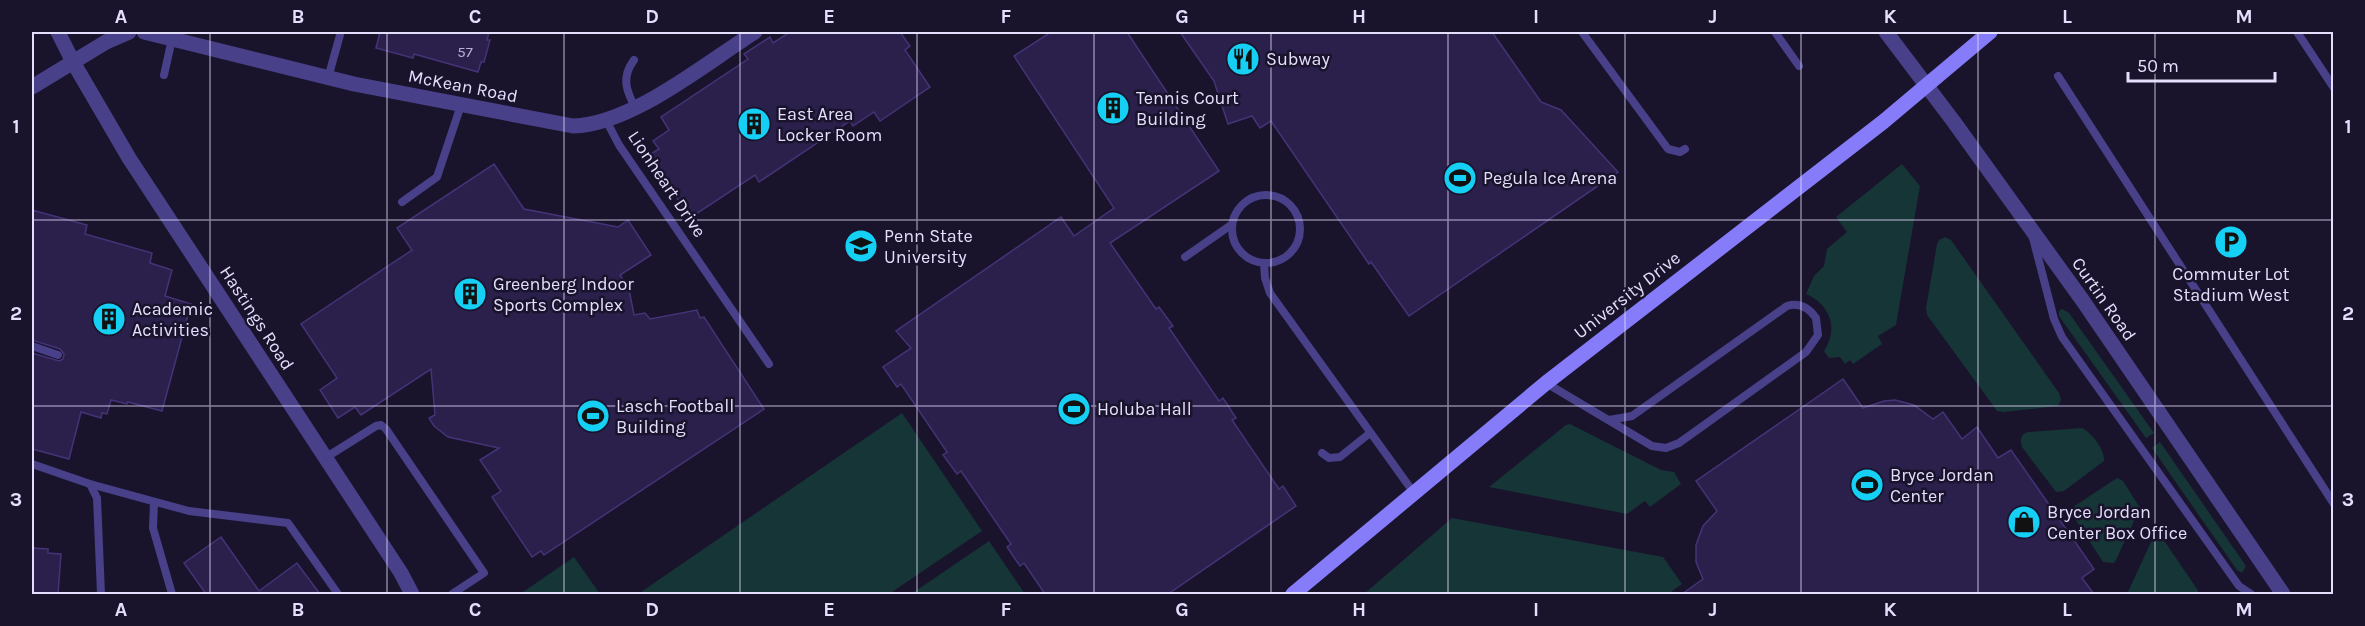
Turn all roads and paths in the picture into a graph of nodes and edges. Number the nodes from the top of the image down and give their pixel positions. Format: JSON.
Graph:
{"nodes":[{"id":1,"x":58,"y":32,"type":"edge"},
{"id":2,"x":129,"y":32,"type":"edge"},
{"id":3,"x":144,"y":32,"type":"edge"},
{"id":4,"x":755,"y":32,"type":"edge"},
{"id":5,"x":1582,"y":32,"type":"edge"},
{"id":6,"x":1775,"y":32,"type":"edge"},
{"id":7,"x":1886,"y":32,"type":"edge"},
{"id":8,"x":1990,"y":32,"type":"edge"},
{"id":9,"x":2297,"y":32,"type":"edge"},
{"id":10,"x":340,"y":35,"type":"dead end"},
{"id":11,"x":172,"y":39,"type":"junction"},
{"id":12,"x":634,"y":60,"type":"dead end"},
{"id":13,"x":73,"y":62,"type":"junction"},
{"id":14,"x":1799,"y":66,"type":"dead end"},
{"id":15,"x":164,"y":75,"type":"dead end"},
{"id":16,"x":2058,"y":76,"type":"dead end"},
{"id":17,"x":328,"y":78,"type":"junction"},
{"id":18,"x":1926,"y":85,"type":"junction"},
{"id":19,"x":32,"y":87,"type":"edge"},
{"id":20,"x":2334,"y":88,"type":"edge"},
{"id":21,"x":461,"y":105,"type":"junction"},
{"id":22,"x":636,"y":109,"type":"junction"},
{"id":23,"x":607,"y":122,"type":"junction"},
{"id":24,"x":1685,"y":149,"type":"dead end"},
{"id":25,"x":402,"y":202,"type":"dead end"},
{"id":26,"x":1232,"y":225,"type":"junction"},
{"id":27,"x":2032,"y":232,"type":"junction"},
{"id":28,"x":1185,"y":257,"type":"dead end"},
{"id":29,"x":1264,"y":263,"type":"junction"},
{"id":30,"x":32,"y":346,"type":"edge"},
{"id":31,"x":58,"y":355,"type":"dead end"},
{"id":32,"x":769,"y":364,"type":"dead end"},
{"id":33,"x":1546,"y":383,"type":"junction"},
{"id":34,"x":1609,"y":420,"type":"junction"},
{"id":35,"x":1370,"y":433,"type":"junction"},
{"id":36,"x":1322,"y":453,"type":"dead end"},
{"id":37,"x":325,"y":458,"type":"junction"},
{"id":38,"x":32,"y":464,"type":"edge"},
{"id":39,"x":90,"y":484,"type":"junction"},
{"id":40,"x":1414,"y":493,"type":"junction"},
{"id":41,"x":154,"y":502,"type":"junction"},
{"id":42,"x":2334,"y":504,"type":"edge"},
{"id":43,"x":101,"y":594,"type":"edge"},
{"id":44,"x":172,"y":594,"type":"edge"},
{"id":45,"x":338,"y":594,"type":"edge"},
{"id":46,"x":412,"y":594,"type":"edge"},
{"id":47,"x":452,"y":594,"type":"edge"},
{"id":48,"x":1293,"y":594,"type":"edge"},
{"id":49,"x":2251,"y":594,"type":"edge"},
{"id":50,"x":2283,"y":594,"type":"edge"}],
"edges":[{"from":1,"to":13,"type":"street","name":"Hastings Road"},
{"from":2,"to":13,"type":"street"},
{"from":3,"to":11,"type":"street","name":"McKean Road"},
{"from":4,"to":22,"type":"street","name":"McKean Road"},
{"from":5,"to":24,"type":"lane"},
{"from":6,"to":14,"type":"lane"},
{"from":7,"to":18,"type":"street","name":"Curtin Road"},
{"from":8,"to":18,"type":"main road","name":"University Drive"},
{"from":9,"to":20,"type":"lane"},
{"from":10,"to":17,"type":"lane"},
{"from":11,"to":15,"type":"lane"},
{"from":11,"to":17,"type":"street","name":"McKean Road"},
{"from":12,"to":22,"type":"lane"},
{"from":13,"to":19,"type":"street"},
{"from":13,"to":37,"type":"street","name":"Hastings Road"},
{"from":16,"to":42,"type":"lane"},
{"from":17,"to":21,"type":"street","name":"McKean Road"},
{"from":18,"to":27,"type":"street","name":"Curtin Road"},
{"from":18,"to":33,"type":"main road","name":"University Drive"},
{"from":21,"to":23,"type":"street","name":"McKean Road"},
{"from":21,"to":25,"type":"lane"},
{"from":22,"to":23,"type":"street","name":"McKean Road"},
{"from":23,"to":32,"type":"lane","name":"Lionheart Drive"},
{"from":26,"to":28,"type":"lane"},
{"from":26,"to":29,"type":"lane"},
{"from":26,"to":29,"type":"lane"},
{"from":27,"to":49,"type":"lane"},
{"from":27,"to":50,"type":"street","name":"Curtin Road"},
{"from":29,"to":35,"type":"lane"},
{"from":30,"to":31,"type":"lane"},
{"from":33,"to":34,"type":"lane"},
{"from":33,"to":40,"type":"main road","name":"University Drive"},
{"from":34,"to":34,"type":"lane"},
{"from":35,"to":36,"type":"lane"},
{"from":35,"to":40,"type":"lane"},
{"from":37,"to":46,"type":"street","name":"Hastings Road"},
{"from":37,"to":47,"type":"lane"},
{"from":38,"to":39,"type":"lane"},
{"from":39,"to":41,"type":"lane"},
{"from":39,"to":43,"type":"lane"},
{"from":40,"to":48,"type":"main road","name":"University Drive"},
{"from":41,"to":44,"type":"lane"},
{"from":41,"to":45,"type":"lane"}]}
